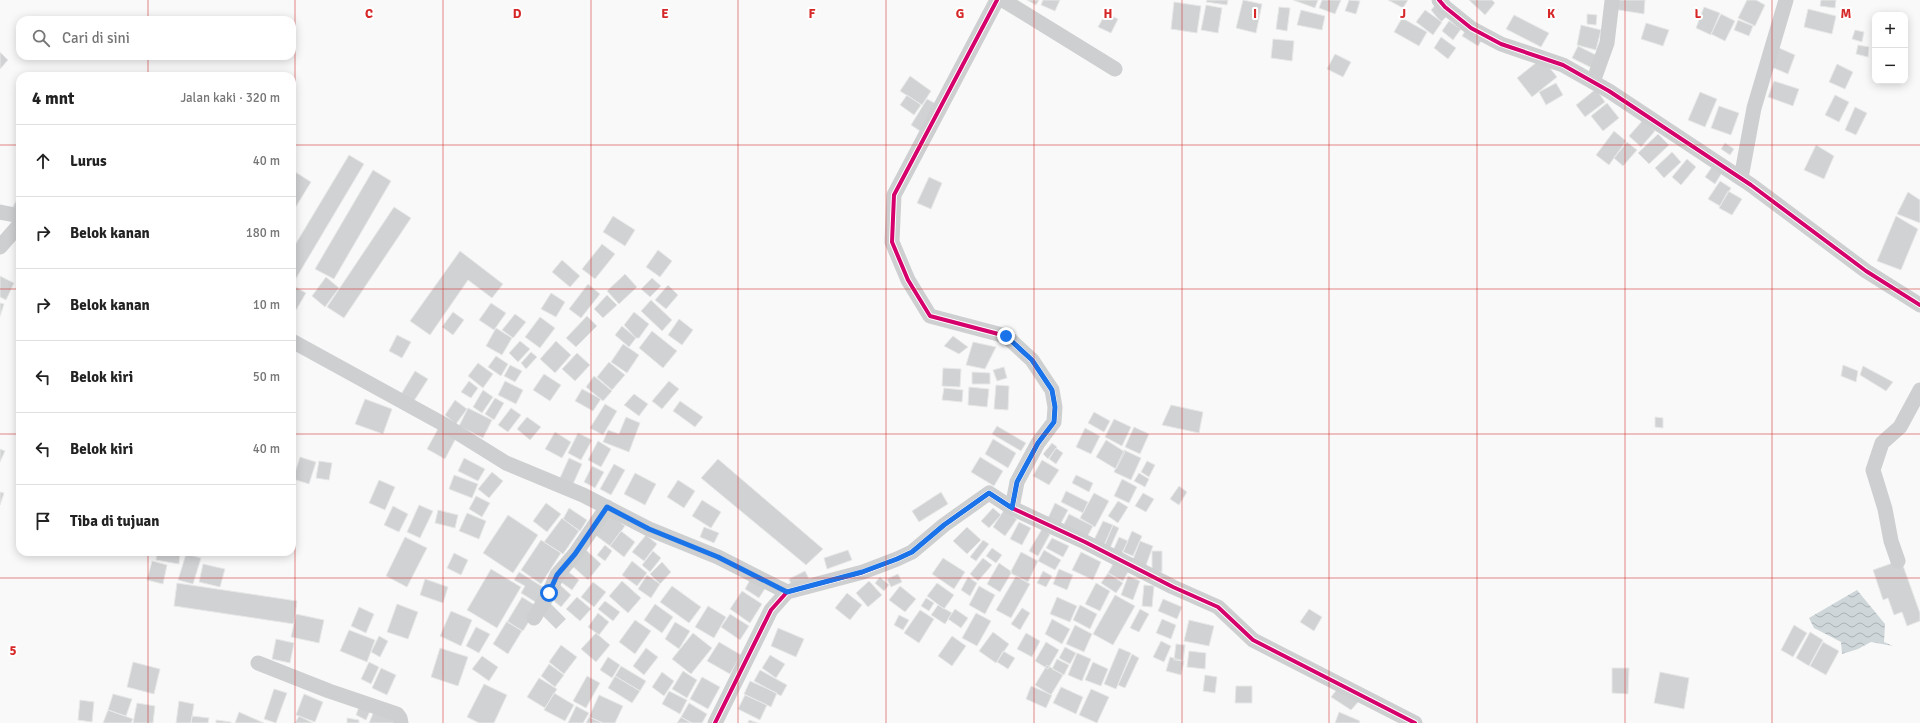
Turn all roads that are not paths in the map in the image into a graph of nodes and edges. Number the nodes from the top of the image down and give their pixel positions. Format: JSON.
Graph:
{"nodes":[{"id":1,"x":997,"y":0,"type":"edge"},
{"id":2,"x":1003,"y":0,"type":"edge"},
{"id":3,"x":1439,"y":0,"type":"edge"},
{"id":4,"x":1786,"y":0,"type":"edge"},
{"id":5,"x":1612,"y":1,"type":"dead end"},
{"id":6,"x":1115,"y":69,"type":"dead end"},
{"id":7,"x":1593,"y":82,"type":"junction"},
{"id":8,"x":1741,"y":178,"type":"junction"},
{"id":9,"x":0,"y":212,"type":"edge"},
{"id":10,"x":16,"y":215,"type":"edge"},
{"id":11,"x":16,"y":229,"type":"edge"},
{"id":12,"x":0,"y":247,"type":"edge"},
{"id":13,"x":1920,"y":305,"type":"edge"},
{"id":14,"x":296,"y":343,"type":"edge"},
{"id":15,"x":1920,"y":390,"type":"edge"},
{"id":16,"x":607,"y":507,"type":"junction"},
{"id":17,"x":1012,"y":508,"type":"junction"},
{"id":18,"x":1898,"y":561,"type":"dead end"},
{"id":19,"x":787,"y":592,"type":"junction"},
{"id":20,"x":534,"y":618,"type":"dead end"},
{"id":21,"x":258,"y":663,"type":"dead end"},
{"id":22,"x":401,"y":723,"type":"edge"},
{"id":23,"x":715,"y":723,"type":"edge"},
{"id":24,"x":1415,"y":723,"type":"edge"}],
"edges":[{"from":1,"to":17,"type":"street"},
{"from":2,"to":6,"type":"street"},
{"from":3,"to":7,"type":"street"},
{"from":4,"to":8,"type":"street"},
{"from":5,"to":7,"type":"street"},
{"from":7,"to":8,"type":"street"},
{"from":8,"to":13,"type":"street"},
{"from":9,"to":10,"type":"street"},
{"from":11,"to":12,"type":"street"},
{"from":14,"to":16,"type":"street"},
{"from":15,"to":18,"type":"street"},
{"from":16,"to":19,"type":"street"},
{"from":16,"to":20,"type":"street"},
{"from":17,"to":19,"type":"street"},
{"from":17,"to":24,"type":"street"},
{"from":19,"to":23,"type":"street"},
{"from":21,"to":22,"type":"street"}]}
